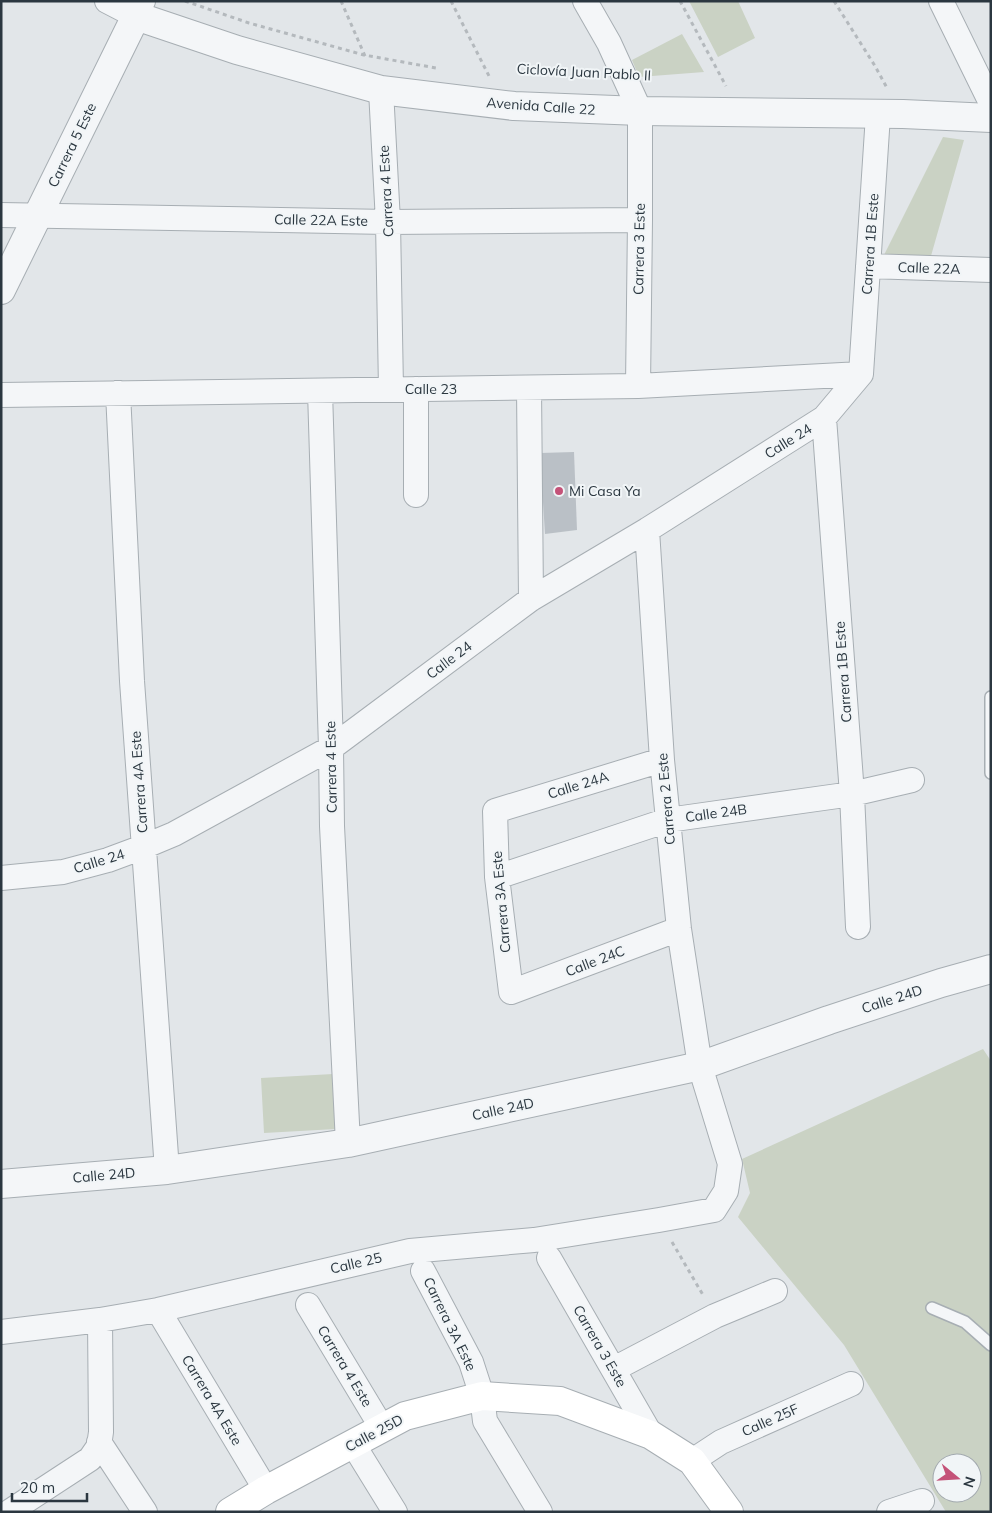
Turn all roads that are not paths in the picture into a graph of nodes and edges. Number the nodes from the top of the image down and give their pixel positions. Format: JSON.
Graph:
{"nodes":[{"id":1,"x":107,"y":1,"type":"edge"},
{"id":2,"x":585,"y":1,"type":"edge"},
{"id":3,"x":940,"y":1,"type":"edge"},
{"id":4,"x":139,"y":8,"type":"edge"},
{"id":5,"x":381,"y":90,"type":"junction"},
{"id":6,"x":881,"y":99,"type":"junction"},
{"id":7,"x":991,"y":103,"type":"edge"},
{"id":8,"x":640,"y":111,"type":"junction"},
{"id":9,"x":991,"y":118,"type":"edge"},
{"id":10,"x":37,"y":214,"type":"junction"},
{"id":11,"x":1,"y":215,"type":"edge"},
{"id":12,"x":640,"y":220,"type":"junction"},
{"id":13,"x":388,"y":222,"type":"junction"},
{"id":14,"x":868,"y":266,"type":"junction"},
{"id":15,"x":991,"y":270,"type":"edge"},
{"id":16,"x":1,"y":290,"type":"edge"},
{"id":17,"x":861,"y":374,"type":"junction"},
{"id":18,"x":638,"y":386,"type":"junction"},
{"id":19,"x":530,"y":388,"type":"junction"},
{"id":20,"x":391,"y":389,"type":"junction"},
{"id":21,"x":416,"y":389,"type":"junction"},
{"id":22,"x":320,"y":391,"type":"junction"},
{"id":23,"x":118,"y":393,"type":"junction"},
{"id":24,"x":1,"y":395,"type":"edge"},
{"id":25,"x":824,"y":418,"type":"junction"},
{"id":26,"x":416,"y":495,"type":"dead end"},
{"id":27,"x":647,"y":530,"type":"junction"},
{"id":28,"x":531,"y":599,"type":"junction"},
{"id":29,"x":991,"y":697,"type":"edge"},
{"id":30,"x":331,"y":748,"type":"junction"},
{"id":31,"x":662,"y":760,"type":"junction"},
{"id":32,"x":991,"y":773,"type":"edge"},
{"id":33,"x":912,"y":780,"type":"dead end"},
{"id":34,"x":852,"y":794,"type":"junction"},
{"id":35,"x":495,"y":811,"type":"joint"},
{"id":36,"x":668,"y":820,"type":"junction"},
{"id":37,"x":143,"y":847,"type":"junction"},
{"id":38,"x":1,"y":878,"type":"edge"},
{"id":39,"x":497,"y":878,"type":"junction"},
{"id":40,"x":858,"y":927,"type":"dead end"},
{"id":41,"x":679,"y":929,"type":"junction"},
{"id":42,"x":991,"y":969,"type":"edge"},
{"id":43,"x":511,"y":992,"type":"joint"},
{"id":44,"x":700,"y":1066,"type":"junction"},
{"id":45,"x":348,"y":1143,"type":"junction"},
{"id":46,"x":167,"y":1170,"type":"junction"},
{"id":47,"x":1,"y":1184,"type":"edge"},
{"id":48,"x":549,"y":1258,"type":"dead end"},
{"id":49,"x":424,"y":1271,"type":"dead end"},
{"id":50,"x":775,"y":1291,"type":"dead end"},
{"id":51,"x":308,"y":1305,"type":"dead end"},
{"id":52,"x":932,"y":1308,"type":"dead end"},
{"id":53,"x":158,"y":1310,"type":"junction"},
{"id":54,"x":100,"y":1320,"type":"junction"},
{"id":55,"x":1,"y":1332,"type":"edge"},
{"id":56,"x":991,"y":1345,"type":"edge"},
{"id":57,"x":614,"y":1369,"type":"junction"},
{"id":58,"x":850,"y":1384,"type":"dead end"},
{"id":59,"x":482,"y":1396,"type":"junction"},
{"id":60,"x":560,"y":1401,"type":"joint"},
{"id":61,"x":382,"y":1428,"type":"junction"},
{"id":62,"x":651,"y":1435,"type":"junction"},
{"id":63,"x":353,"y":1444,"type":"junction"},
{"id":64,"x":94,"y":1450,"type":"junction"},
{"id":65,"x":692,"y":1461,"type":"junction"},
{"id":66,"x":266,"y":1490,"type":"junction"},
{"id":67,"x":922,"y":1501,"type":"dead end"},
{"id":68,"x":16,"y":1510,"type":"edge"},
{"id":69,"x":145,"y":1512,"type":"edge"},
{"id":70,"x":230,"y":1512,"type":"edge"},
{"id":71,"x":395,"y":1512,"type":"edge"},
{"id":72,"x":540,"y":1512,"type":"edge"},
{"id":73,"x":729,"y":1512,"type":"edge"},
{"id":74,"x":889,"y":1512,"type":"edge"}],
"edges":[{"from":1,"to":4,"type":"street","name":"Avenida Calle 22"},
{"from":2,"to":8,"type":"street"},
{"from":3,"to":7,"type":"street"},
{"from":4,"to":5,"type":"street","name":"Avenida Calle 22"},
{"from":4,"to":10,"type":"street","name":"Carrera 5 Este"},
{"from":5,"to":8,"type":"street","name":"Avenida Calle 22"},
{"from":5,"to":13,"type":"street","name":"Carrera 4 Este"},
{"from":6,"to":8,"type":"street","name":"Avenida Calle 22"},
{"from":6,"to":9,"type":"street","name":"Avenida Calle 22"},
{"from":6,"to":14,"type":"street","name":"Carrera 1B Este"},
{"from":8,"to":12,"type":"street","name":"Carrera 3 Este"},
{"from":10,"to":11,"type":"street","name":"Calle 22A Este"},
{"from":10,"to":13,"type":"street","name":"Calle 22A Este"},
{"from":10,"to":16,"type":"street","name":"Carrera 5 Este"},
{"from":12,"to":13,"type":"street","name":"Calle 22A Este"},
{"from":12,"to":18,"type":"street","name":"Carrera 3 Este"},
{"from":13,"to":20,"type":"street","name":"Carrera 4 Este"},
{"from":14,"to":15,"type":"street","name":"Calle 22A"},
{"from":14,"to":17,"type":"street","name":"Carrera 1B Este"},
{"from":17,"to":18,"type":"street","name":"Calle 23"},
{"from":17,"to":25,"type":"street","name":"Calle 24"},
{"from":18,"to":19,"type":"street","name":"Calle 23"},
{"from":19,"to":21,"type":"street","name":"Calle 23"},
{"from":19,"to":28,"type":"street"},
{"from":20,"to":21,"type":"street","name":"Calle 23"},
{"from":20,"to":22,"type":"street","name":"Calle 23"},
{"from":21,"to":26,"type":"street"},
{"from":22,"to":23,"type":"street","name":"Calle 23"},
{"from":22,"to":30,"type":"street","name":"Carrera 4 Este"},
{"from":23,"to":24,"type":"street","name":"Calle 23"},
{"from":23,"to":37,"type":"street","name":"Carrera 4A Este"},
{"from":25,"to":27,"type":"street","name":"Calle 24"},
{"from":25,"to":34,"type":"street","name":"Carrera 1B Este"},
{"from":27,"to":28,"type":"street","name":"Calle 24"},
{"from":27,"to":31,"type":"street","name":"Carrera 2 Este"},
{"from":28,"to":30,"type":"street","name":"Calle 24"},
{"from":29,"to":32,"type":"lane"},
{"from":30,"to":37,"type":"street","name":"Calle 24"},
{"from":30,"to":45,"type":"street","name":"Carrera 4 Este"},
{"from":31,"to":35,"type":"street","name":"Calle 24A"},
{"from":31,"to":36,"type":"street","name":"Carrera 2 Este"},
{"from":33,"to":34,"type":"street","name":"Calle 24B"},
{"from":34,"to":36,"type":"street","name":"Calle 24B"},
{"from":34,"to":40,"type":"street","name":"Carrera 1B Este"},
{"from":35,"to":39,"type":"street","name":"Carrera 3A Este"},
{"from":36,"to":39,"type":"street","name":"Calle 24B"},
{"from":36,"to":41,"type":"street","name":"Carrera 2 Este"},
{"from":37,"to":38,"type":"street","name":"Calle 24"},
{"from":37,"to":46,"type":"street","name":"Carrera 4A Este"},
{"from":39,"to":43,"type":"street","name":"Carrera 3A Este"},
{"from":41,"to":43,"type":"street","name":"Calle 24C"},
{"from":41,"to":44,"type":"street","name":"Carrera 2 Este"},
{"from":42,"to":44,"type":"street","name":"Calle 24D"},
{"from":44,"to":45,"type":"street","name":"Calle 24D"},
{"from":44,"to":53,"type":"street","name":"Calle 25"},
{"from":45,"to":46,"type":"street","name":"Calle 24D"},
{"from":46,"to":47,"type":"street","name":"Calle 24D"},
{"from":48,"to":57,"type":"street","name":"Carrera 3 Este"},
{"from":49,"to":59,"type":"street","name":"Carrera 3A Este"},
{"from":50,"to":57,"type":"street"},
{"from":51,"to":61,"type":"street","name":"Carrera 4 Este"},
{"from":52,"to":56,"type":"lane"},
{"from":53,"to":54,"type":"street","name":"Calle 25"},
{"from":53,"to":66,"type":"street","name":"Carrera 4A Este"},
{"from":54,"to":55,"type":"street","name":"Calle 25"},
{"from":54,"to":64,"type":"street"},
{"from":57,"to":62,"type":"street","name":"Carrera 3 Este"},
{"from":58,"to":65,"type":"street","name":"Calle 25F"},
{"from":59,"to":60,"type":"main road","name":"Calle 25D"},
{"from":59,"to":61,"type":"main road","name":"Calle 25D"},
{"from":59,"to":72,"type":"street","name":"Carrera 3A Este"},
{"from":60,"to":62,"type":"main road","name":"Carrera 3 Este"},
{"from":61,"to":63,"type":"main road","name":"Calle 25D"},
{"from":62,"to":65,"type":"main road","name":"Carrera 3 Este"},
{"from":63,"to":66,"type":"main road","name":"Calle 25D"},
{"from":63,"to":71,"type":"street"},
{"from":64,"to":68,"type":"street"},
{"from":64,"to":69,"type":"street"},
{"from":65,"to":73,"type":"main road","name":"Carrera 3 Este"},
{"from":66,"to":70,"type":"main road","name":"Calle 25D"},
{"from":67,"to":74,"type":"street"}]}
